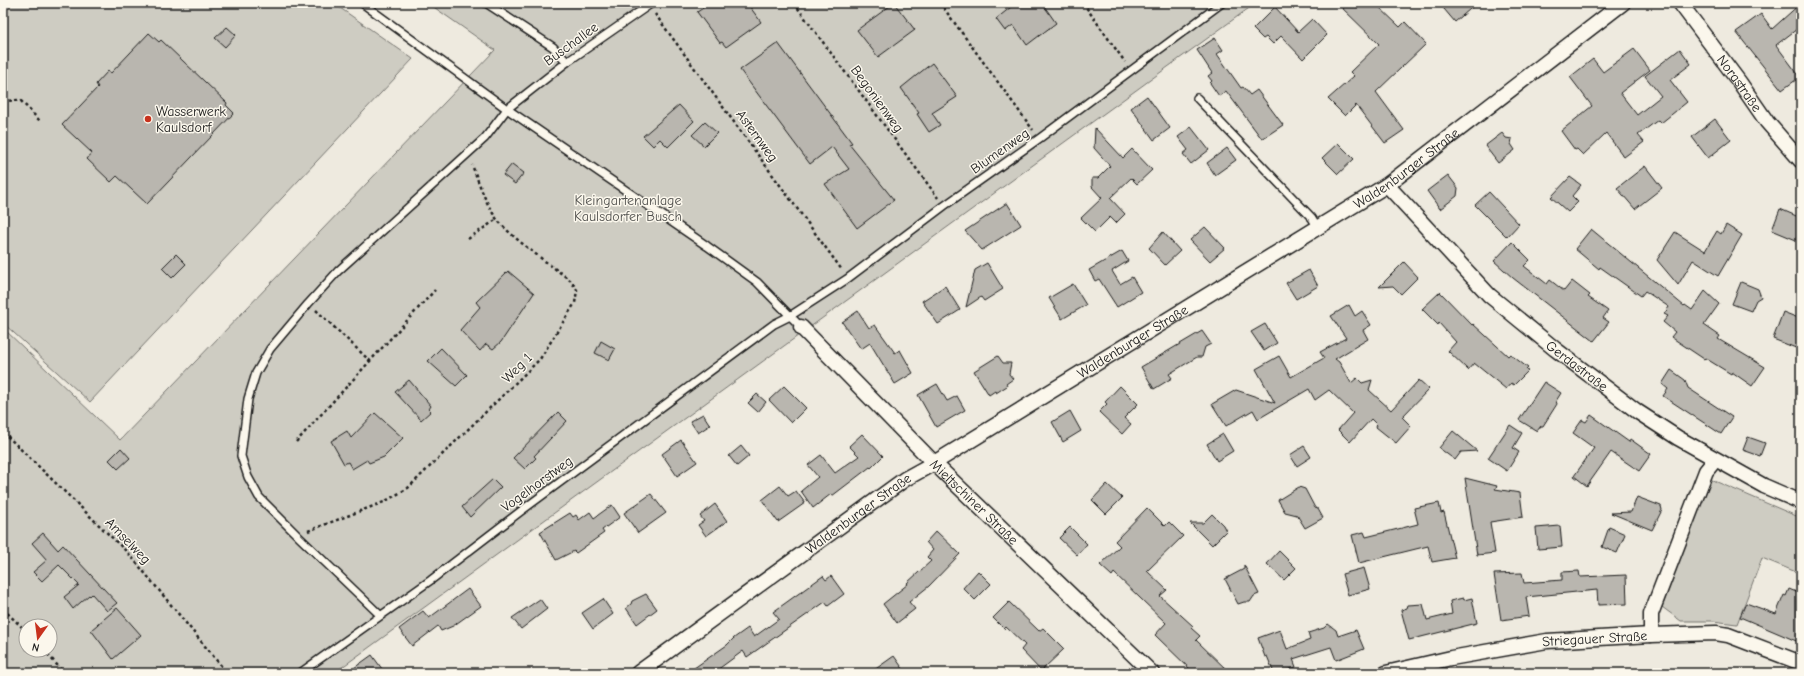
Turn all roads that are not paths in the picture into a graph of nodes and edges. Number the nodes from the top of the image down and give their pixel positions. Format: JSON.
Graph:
{"nodes":[{"id":1,"x":362,"y":3,"type":"edge"},
{"id":2,"x":486,"y":3,"type":"edge"},
{"id":3,"x":1222,"y":3,"type":"edge"},
{"id":4,"x":1623,"y":3,"type":"edge"},
{"id":5,"x":1680,"y":3,"type":"edge"},
{"id":6,"x":651,"y":4,"type":"edge"},
{"id":7,"x":567,"y":62,"type":"junction"},
{"id":8,"x":1197,"y":98,"type":"dead end"},
{"id":9,"x":507,"y":109,"type":"junction"},
{"id":10,"x":1801,"y":161,"type":"edge"},
{"id":11,"x":1387,"y":185,"type":"junction"},
{"id":12,"x":1318,"y":228,"type":"junction"},
{"id":13,"x":790,"y":316,"type":"junction"},
{"id":14,"x":801,"y":327,"type":"joint"},
{"id":15,"x":1715,"y":460,"type":"junction"},
{"id":16,"x":934,"y":463,"type":"junction"},
{"id":17,"x":1801,"y":502,"type":"edge"},
{"id":18,"x":380,"y":615,"type":"junction"},
{"id":19,"x":1651,"y":635,"type":"junction"},
{"id":20,"x":1801,"y":662,"type":"edge"},
{"id":21,"x":300,"y":673,"type":"edge"},
{"id":22,"x":638,"y":673,"type":"edge"},
{"id":23,"x":1152,"y":673,"type":"edge"},
{"id":24,"x":1386,"y":673,"type":"edge"}],
"edges":[{"from":1,"to":9,"type":"lane"},
{"from":2,"to":7,"type":"lane"},
{"from":3,"to":13,"type":"lane","name":"Blumenweg"},
{"from":4,"to":11,"type":"street","name":"Waldenburger Straße"},
{"from":5,"to":10,"type":"street","name":"Norastraße"},
{"from":6,"to":7,"type":"lane","name":"Buschallee"},
{"from":7,"to":9,"type":"lane","name":"Buschallee"},
{"from":8,"to":12,"type":"lane"},
{"from":9,"to":13,"type":"lane"},
{"from":9,"to":18,"type":"lane","name":"Buschallee"},
{"from":11,"to":12,"type":"street","name":"Waldenburger Straße"},
{"from":11,"to":15,"type":"street","name":"Gerdastraße"},
{"from":12,"to":16,"type":"street","name":"Waldenburger Straße"},
{"from":13,"to":14,"type":"lane"},
{"from":13,"to":18,"type":"lane","name":"Vogelhorstweg"},
{"from":14,"to":16,"type":"street","name":"Mieltschiner Straße"},
{"from":15,"to":17,"type":"street","name":"Gerdastraße"},
{"from":15,"to":19,"type":"street"},
{"from":16,"to":22,"type":"street","name":"Waldenburger Straße"},
{"from":16,"to":23,"type":"street","name":"Mieltschiner Straße"},
{"from":18,"to":21,"type":"lane","name":"Vogelhorstweg"},
{"from":19,"to":20,"type":"street","name":"Striegauer Straße"},
{"from":19,"to":24,"type":"street","name":"Striegauer Straße"}]}
